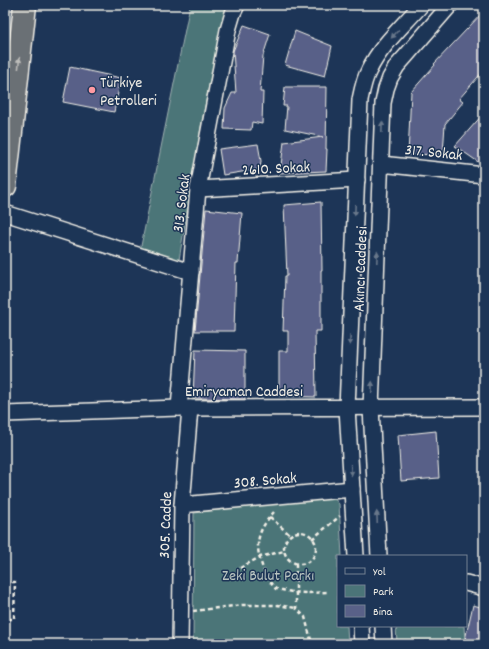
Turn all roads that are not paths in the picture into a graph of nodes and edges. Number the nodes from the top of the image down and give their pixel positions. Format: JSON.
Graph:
{"nodes":[{"id":1,"x":25,"y":5,"type":"edge"},
{"id":2,"x":237,"y":5,"type":"edge"},
{"id":3,"x":421,"y":5,"type":"edge"},
{"id":4,"x":450,"y":5,"type":"edge"},
{"id":5,"x":381,"y":164,"type":"junction"},
{"id":6,"x":484,"y":175,"type":"edge"},
{"id":7,"x":357,"y":180,"type":"junction"},
{"id":8,"x":5,"y":186,"type":"edge"},
{"id":9,"x":198,"y":189,"type":"junction"},
{"id":10,"x":5,"y":213,"type":"edge"},
{"id":11,"x":191,"y":272,"type":"junction"},
{"id":12,"x":184,"y":408,"type":"junction"},
{"id":13,"x":347,"y":408,"type":"junction"},
{"id":14,"x":371,"y":408,"type":"junction"},
{"id":15,"x":484,"y":408,"type":"edge"},
{"id":16,"x":5,"y":414,"type":"edge"},
{"id":17,"x":352,"y":489,"type":"junction"},
{"id":18,"x":182,"y":505,"type":"junction"},
{"id":19,"x":356,"y":555,"type":"edge"},
{"id":20,"x":379,"y":555,"type":"edge"},
{"id":21,"x":467,"y":583,"type":"edge"},
{"id":22,"x":484,"y":588,"type":"edge"},
{"id":23,"x":361,"y":627,"type":"edge"},
{"id":24,"x":383,"y":627,"type":"edge"},
{"id":25,"x":180,"y":644,"type":"edge"},
{"id":26,"x":362,"y":644,"type":"edge"},
{"id":27,"x":384,"y":644,"type":"edge"}],
"edges":[{"from":8,"to":1,"type":"highway","one_way":true},
{"from":2,"to":9,"type":"street","name":"313. Sokak"},
{"from":3,"to":7,"type":"street","name":"Akıncı Caddesi","one_way":true},
{"from":5,"to":4,"type":"street","name":"Akıncı Caddesi","one_way":true},
{"from":5,"to":6,"type":"street","name":"317. Sokak"},
{"from":14,"to":5,"type":"street","name":"Akıncı Caddesi","one_way":true},
{"from":7,"to":9,"type":"street","name":"2610. Sokak"},
{"from":7,"to":13,"type":"street","name":"Akıncı Caddesi","one_way":true},
{"from":9,"to":11,"type":"street","name":"313. Sokak"},
{"from":10,"to":11,"type":"street"},
{"from":11,"to":12,"type":"street","name":"313. Sokak"},
{"from":12,"to":13,"type":"street","name":"Emiryaman Caddesi"},
{"from":12,"to":16,"type":"street","name":"Emiryaman Caddesi"},
{"from":12,"to":18,"type":"street","name":"305. Cadde"},
{"from":13,"to":14,"type":"street","name":"Emiryaman Caddesi"},
{"from":13,"to":17,"type":"street","name":"Akıncı Caddesi","one_way":true},
{"from":14,"to":15,"type":"street","name":"Emiryaman Caddesi"},
{"from":20,"to":14,"type":"street","name":"Akıncı Caddesi","one_way":true},
{"from":17,"to":18,"type":"street","name":"308. Sokak"},
{"from":17,"to":19,"type":"street","name":"Akıncı Caddesi"},
{"from":18,"to":25,"type":"street","name":"305. Cadde"},
{"from":21,"to":22,"type":"street"},
{"from":23,"to":26,"type":"street"},
{"from":24,"to":27,"type":"street"}]}
